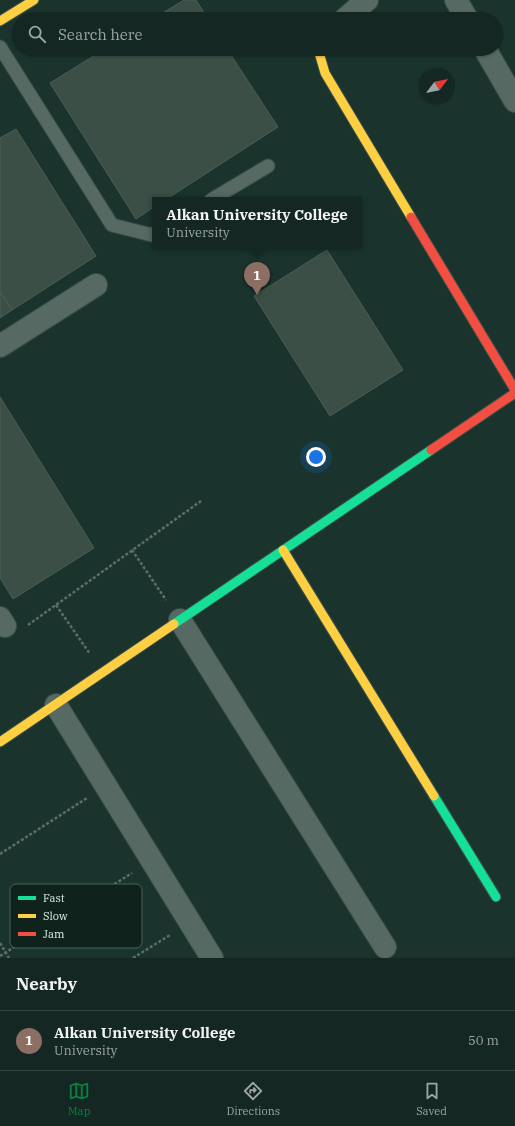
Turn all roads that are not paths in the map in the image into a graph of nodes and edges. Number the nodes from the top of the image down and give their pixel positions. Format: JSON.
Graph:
{"nodes":[{"id":1,"x":34,"y":0,"type":"edge"},
{"id":2,"x":367,"y":0,"type":"edge"},
{"id":3,"x":456,"y":0,"type":"edge"},
{"id":4,"x":15,"y":12,"type":"edge"},
{"id":5,"x":353,"y":12,"type":"edge"},
{"id":6,"x":463,"y":12,"type":"edge"},
{"id":7,"x":12,"y":14,"type":"edge"},
{"id":8,"x":0,"y":21,"type":"edge"},
{"id":9,"x":0,"y":47,"type":"edge"},
{"id":10,"x":320,"y":56,"type":"edge"},
{"id":11,"x":489,"y":56,"type":"edge"},
{"id":12,"x":515,"y":101,"type":"edge"},
{"id":13,"x":268,"y":166,"type":"dead end"},
{"id":14,"x":216,"y":197,"type":"edge"},
{"id":15,"x":152,"y":235,"type":"edge"},
{"id":16,"x":96,"y":285,"type":"dead end"},
{"id":17,"x":0,"y":346,"type":"edge"},
{"id":18,"x":515,"y":390,"type":"edge"},
{"id":19,"x":515,"y":393,"type":"edge"},
{"id":20,"x":283,"y":550,"type":"junction"},
{"id":21,"x":180,"y":620,"type":"junction"},
{"id":22,"x":56,"y":705,"type":"junction"},
{"id":23,"x":0,"y":742,"type":"edge"},
{"id":24,"x":496,"y":897,"type":"dead end"},
{"id":25,"x":385,"y":947,"type":"dead end"},
{"id":26,"x":212,"y":958,"type":"edge"}],
"edges":[{"from":1,"to":4,"type":"street"},
{"from":2,"to":5,"type":"street"},
{"from":3,"to":6,"type":"street"},
{"from":7,"to":8,"type":"street"},
{"from":9,"to":15,"type":"lane"},
{"from":10,"to":18,"type":"street"},
{"from":11,"to":12,"type":"street"},
{"from":13,"to":14,"type":"lane"},
{"from":16,"to":17,"type":"street"},
{"from":19,"to":20,"type":"street"},
{"from":20,"to":21,"type":"street"},
{"from":20,"to":24,"type":"street"},
{"from":21,"to":22,"type":"street"},
{"from":21,"to":25,"type":"street"},
{"from":22,"to":23,"type":"street"},
{"from":22,"to":26,"type":"street"}]}
